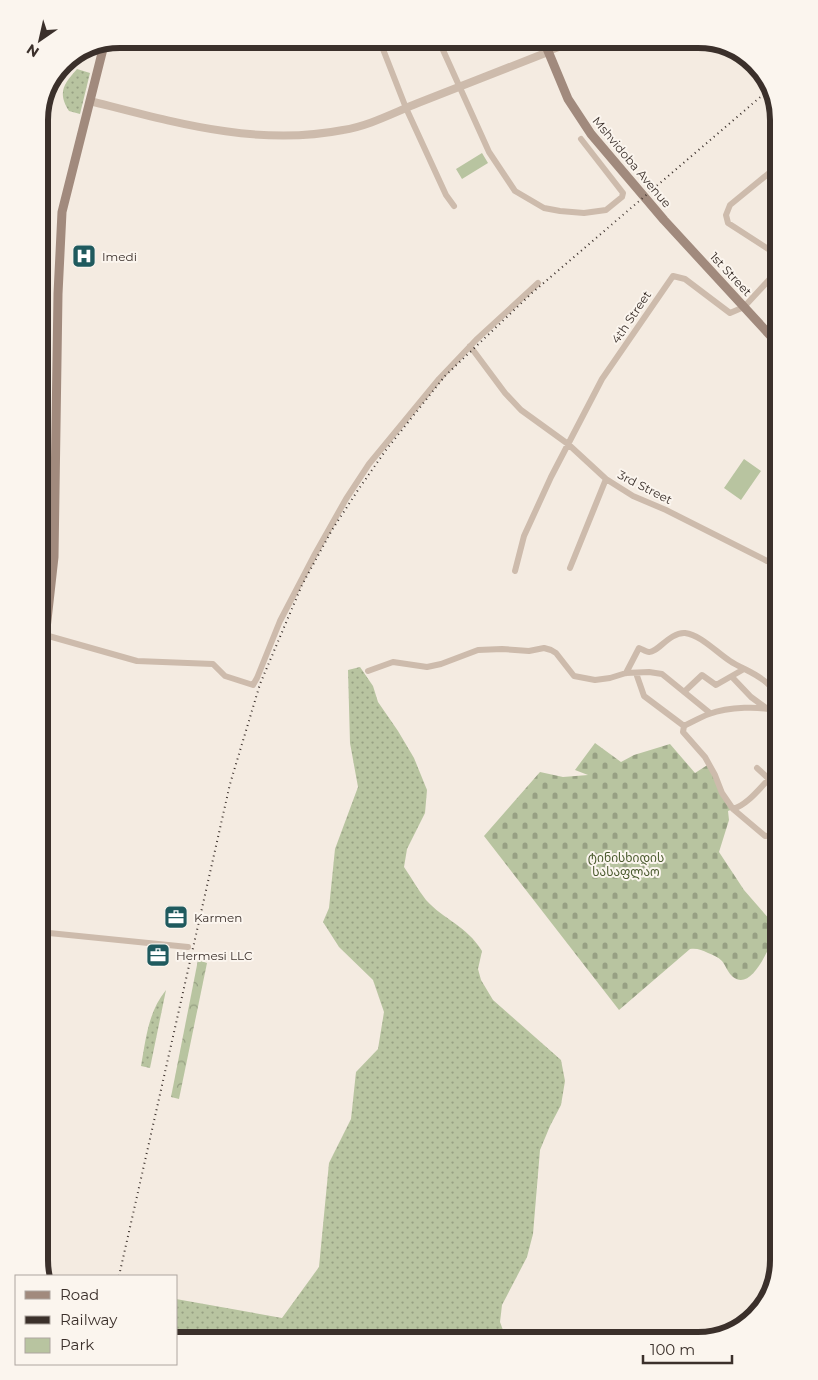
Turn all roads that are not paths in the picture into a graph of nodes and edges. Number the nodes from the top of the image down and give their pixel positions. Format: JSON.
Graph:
{"nodes":[{"id":1,"x":383,"y":48,"type":"edge"},
{"id":2,"x":442,"y":48,"type":"edge"},
{"id":3,"x":546,"y":48,"type":"edge"},
{"id":4,"x":559,"y":48,"type":"edge"},
{"id":5,"x":103,"y":50,"type":"edge"},
{"id":6,"x":548,"y":52,"type":"junction"},
{"id":7,"x":459,"y":87,"type":"junction"},
{"id":8,"x":90,"y":101,"type":"junction"},
{"id":9,"x":406,"y":108,"type":"junction"},
{"id":10,"x":580,"y":139,"type":"dead end"},
{"id":11,"x":770,"y":172,"type":"edge"},
{"id":12,"x":454,"y":206,"type":"dead end"},
{"id":13,"x":664,"y":220,"type":"joint"},
{"id":14,"x":770,"y":250,"type":"edge"},
{"id":15,"x":770,"y":279,"type":"edge"},
{"id":16,"x":538,"y":283,"type":"dead end"},
{"id":17,"x":744,"y":307,"type":"junction"},
{"id":18,"x":770,"y":335,"type":"edge"},
{"id":19,"x":470,"y":346,"type":"junction"},
{"id":20,"x":568,"y":444,"type":"junction"},
{"id":21,"x":606,"y":479,"type":"junction"},
{"id":22,"x":770,"y":562,"type":"edge"},
{"id":23,"x":570,"y":568,"type":"dead end"},
{"id":24,"x":515,"y":571,"type":"dead end"},
{"id":25,"x":48,"y":609,"type":"edge"},
{"id":26,"x":48,"y":636,"type":"edge"},
{"id":27,"x":744,"y":669,"type":"junction"},
{"id":28,"x":368,"y":671,"type":"dead end"},
{"id":29,"x":626,"y":673,"type":"junction"},
{"id":30,"x":636,"y":673,"type":"junction"},
{"id":31,"x":732,"y":676,"type":"junction"},
{"id":32,"x":770,"y":686,"type":"edge"},
{"id":33,"x":684,"y":692,"type":"junction"},
{"id":34,"x":767,"y":709,"type":"junction"},
{"id":35,"x":770,"y":710,"type":"edge"},
{"id":36,"x":710,"y":713,"type":"junction"},
{"id":37,"x":684,"y":726,"type":"junction"},
{"id":38,"x":757,"y":768,"type":"dead end"},
{"id":39,"x":769,"y":779,"type":"joint"},
{"id":40,"x":733,"y":809,"type":"junction"},
{"id":41,"x":770,"y":836,"type":"edge"},
{"id":42,"x":48,"y":933,"type":"edge"},
{"id":43,"x":188,"y":947,"type":"dead end"}],
"edges":[{"from":1,"to":9,"type":"street"},
{"from":2,"to":7,"type":"street"},
{"from":3,"to":6,"type":"main road","name":"Mshvidoba Avenue"},
{"from":4,"to":6,"type":"street"},
{"from":5,"to":8,"type":"main road"},
{"from":6,"to":7,"type":"street"},
{"from":6,"to":13,"type":"main road","name":"Mshvidoba Avenue"},
{"from":7,"to":9,"type":"street"},
{"from":7,"to":10,"type":"street"},
{"from":8,"to":9,"type":"street"},
{"from":8,"to":25,"type":"main road"},
{"from":9,"to":12,"type":"street"},
{"from":11,"to":14,"type":"street"},
{"from":13,"to":17,"type":"main road","name":"1st Street"},
{"from":15,"to":17,"type":"street"},
{"from":16,"to":19,"type":"street"},
{"from":17,"to":18,"type":"main road","name":"1st Street"},
{"from":17,"to":20,"type":"street","name":"4th Street"},
{"from":19,"to":20,"type":"street","name":"3rd Street"},
{"from":19,"to":26,"type":"street"},
{"from":20,"to":21,"type":"street","name":"3rd Street"},
{"from":20,"to":24,"type":"street"},
{"from":21,"to":22,"type":"street","name":"3rd Street"},
{"from":21,"to":23,"type":"street"},
{"from":27,"to":29,"type":"street"},
{"from":27,"to":31,"type":"street"},
{"from":27,"to":32,"type":"street"},
{"from":28,"to":29,"type":"street"},
{"from":29,"to":30,"type":"street"},
{"from":30,"to":33,"type":"street"},
{"from":30,"to":37,"type":"street"},
{"from":31,"to":33,"type":"street"},
{"from":31,"to":34,"type":"street"},
{"from":33,"to":36,"type":"street"},
{"from":34,"to":35,"type":"street"},
{"from":34,"to":36,"type":"street"},
{"from":36,"to":37,"type":"street"},
{"from":37,"to":40,"type":"street"},
{"from":38,"to":39,"type":"street"},
{"from":39,"to":40,"type":"street"},
{"from":40,"to":41,"type":"street"},
{"from":42,"to":43,"type":"street"}]}
